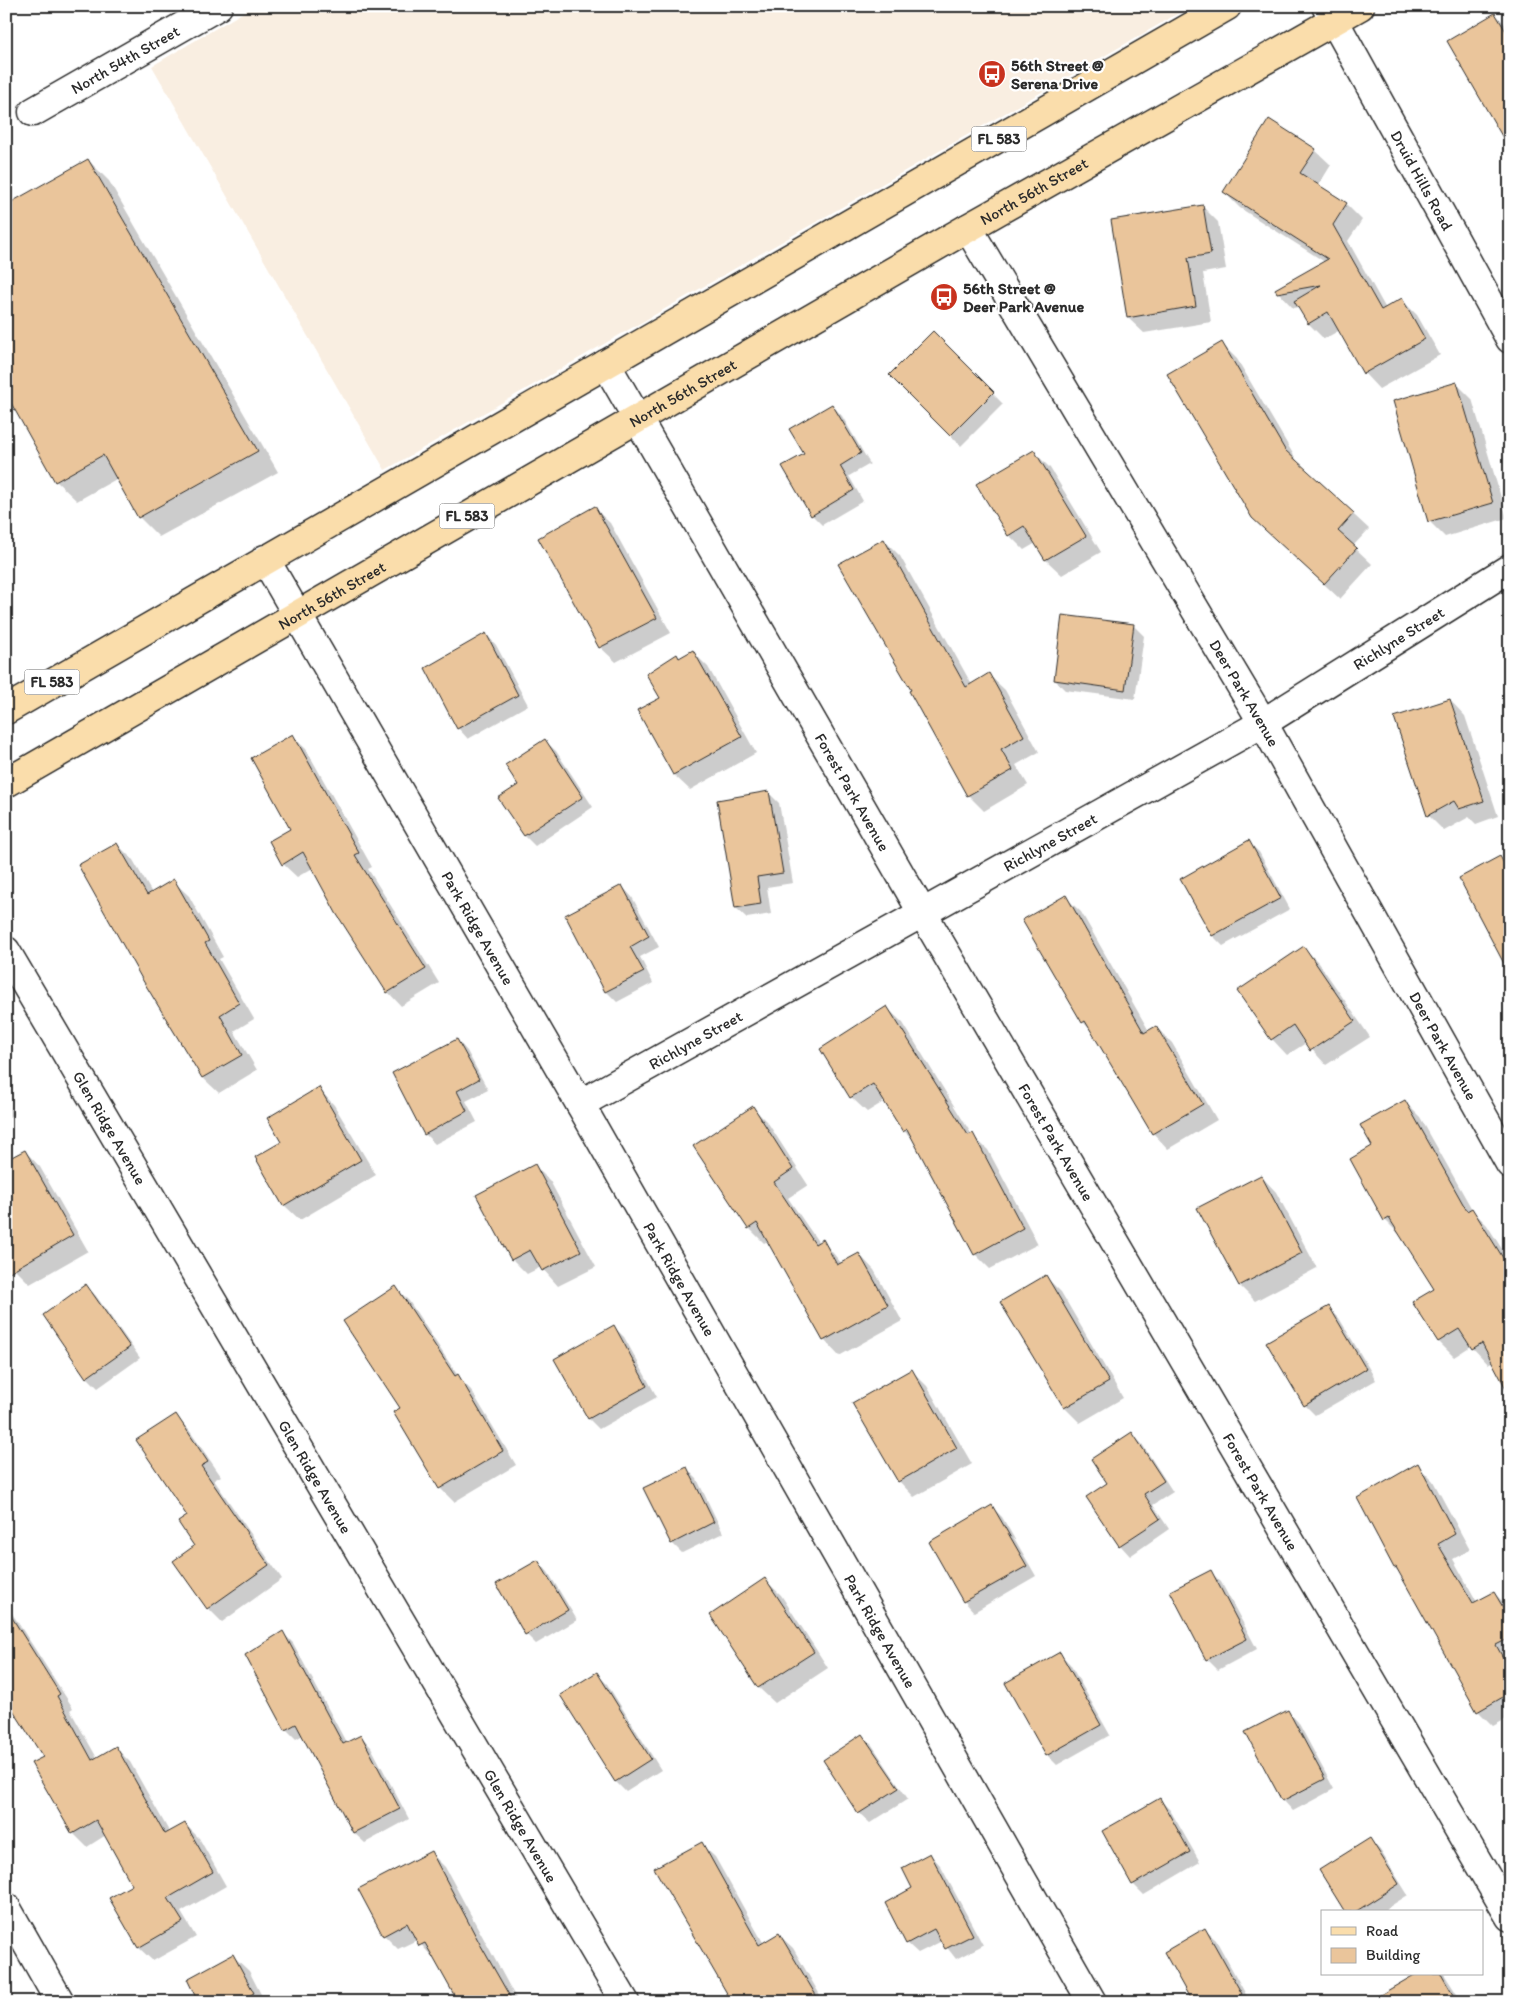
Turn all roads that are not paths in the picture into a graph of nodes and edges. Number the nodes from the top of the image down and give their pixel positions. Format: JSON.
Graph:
{"nodes":[{"id":1,"x":218,"y":6,"type":"edge"},
{"id":2,"x":1227,"y":6,"type":"edge"},
{"id":3,"x":1360,"y":6,"type":"edge"},
{"id":4,"x":1331,"y":14,"type":"edge"},
{"id":5,"x":33,"y":112,"type":"dead end"},
{"id":6,"x":968,"y":228,"type":"junction"},
{"id":7,"x":1510,"y":339,"type":"edge"},
{"id":8,"x":606,"y":364,"type":"junction"},
{"id":9,"x":636,"y":418,"type":"junction"},
{"id":10,"x":265,"y":559,"type":"junction"},
{"id":11,"x":1510,"y":568,"type":"edge"},
{"id":12,"x":298,"y":614,"type":"junction"},
{"id":13,"x":6,"y":710,"type":"edge"},
{"id":14,"x":1263,"y":723,"type":"junction"},
{"id":15,"x":6,"y":783,"type":"edge"},
{"id":16,"x":922,"y":912,"type":"junction"},
{"id":17,"x":6,"y":951,"type":"edge"},
{"id":18,"x":580,"y":1104,"type":"junction"},
{"id":19,"x":1510,"y":1164,"type":"edge"},
{"id":20,"x":6,"y":1907,"type":"edge"},
{"id":21,"x":1510,"y":1917,"type":"edge"},
{"id":22,"x":60,"y":2002,"type":"edge"},
{"id":23,"x":625,"y":2002,"type":"edge"},
{"id":24,"x":1092,"y":2002,"type":"edge"}],
"edges":[{"from":1,"to":5,"type":"street","name":"North 54th Street"},
{"from":2,"to":8,"type":"main road","number":"FL 583"},
{"from":3,"to":4,"type":"main road","name":"North 56th Street","number":"FL 583"},
{"from":4,"to":6,"type":"main road","name":"North 56th Street","number":"FL 583"},
{"from":4,"to":7,"type":"street","name":"Druid Hills Road"},
{"from":6,"to":9,"type":"main road","name":"North 56th Street","number":"FL 583"},
{"from":6,"to":14,"type":"street","name":"Deer Park Avenue"},
{"from":8,"to":9,"type":"street","name":"Forest Park Avenue"},
{"from":8,"to":10,"type":"main road","number":"FL 583"},
{"from":9,"to":12,"type":"main road","name":"North 56th Street","number":"FL 583"},
{"from":9,"to":16,"type":"street","name":"Forest Park Avenue"},
{"from":10,"to":12,"type":"street","name":"Park Ridge Avenue"},
{"from":10,"to":13,"type":"main road","number":"FL 583"},
{"from":11,"to":14,"type":"street","name":"Richlyne Street"},
{"from":12,"to":15,"type":"main road","name":"North 56th Street","number":"FL 583"},
{"from":12,"to":18,"type":"street","name":"Park Ridge Avenue"},
{"from":14,"to":16,"type":"street","name":"Richlyne Street"},
{"from":14,"to":19,"type":"street","name":"Deer Park Avenue"},
{"from":16,"to":18,"type":"street","name":"Richlyne Street"},
{"from":16,"to":21,"type":"street","name":"Forest Park Avenue"},
{"from":17,"to":23,"type":"street","name":"Glen Ridge Avenue"},
{"from":18,"to":24,"type":"street","name":"Park Ridge Avenue"},
{"from":20,"to":22,"type":"street"}]}
